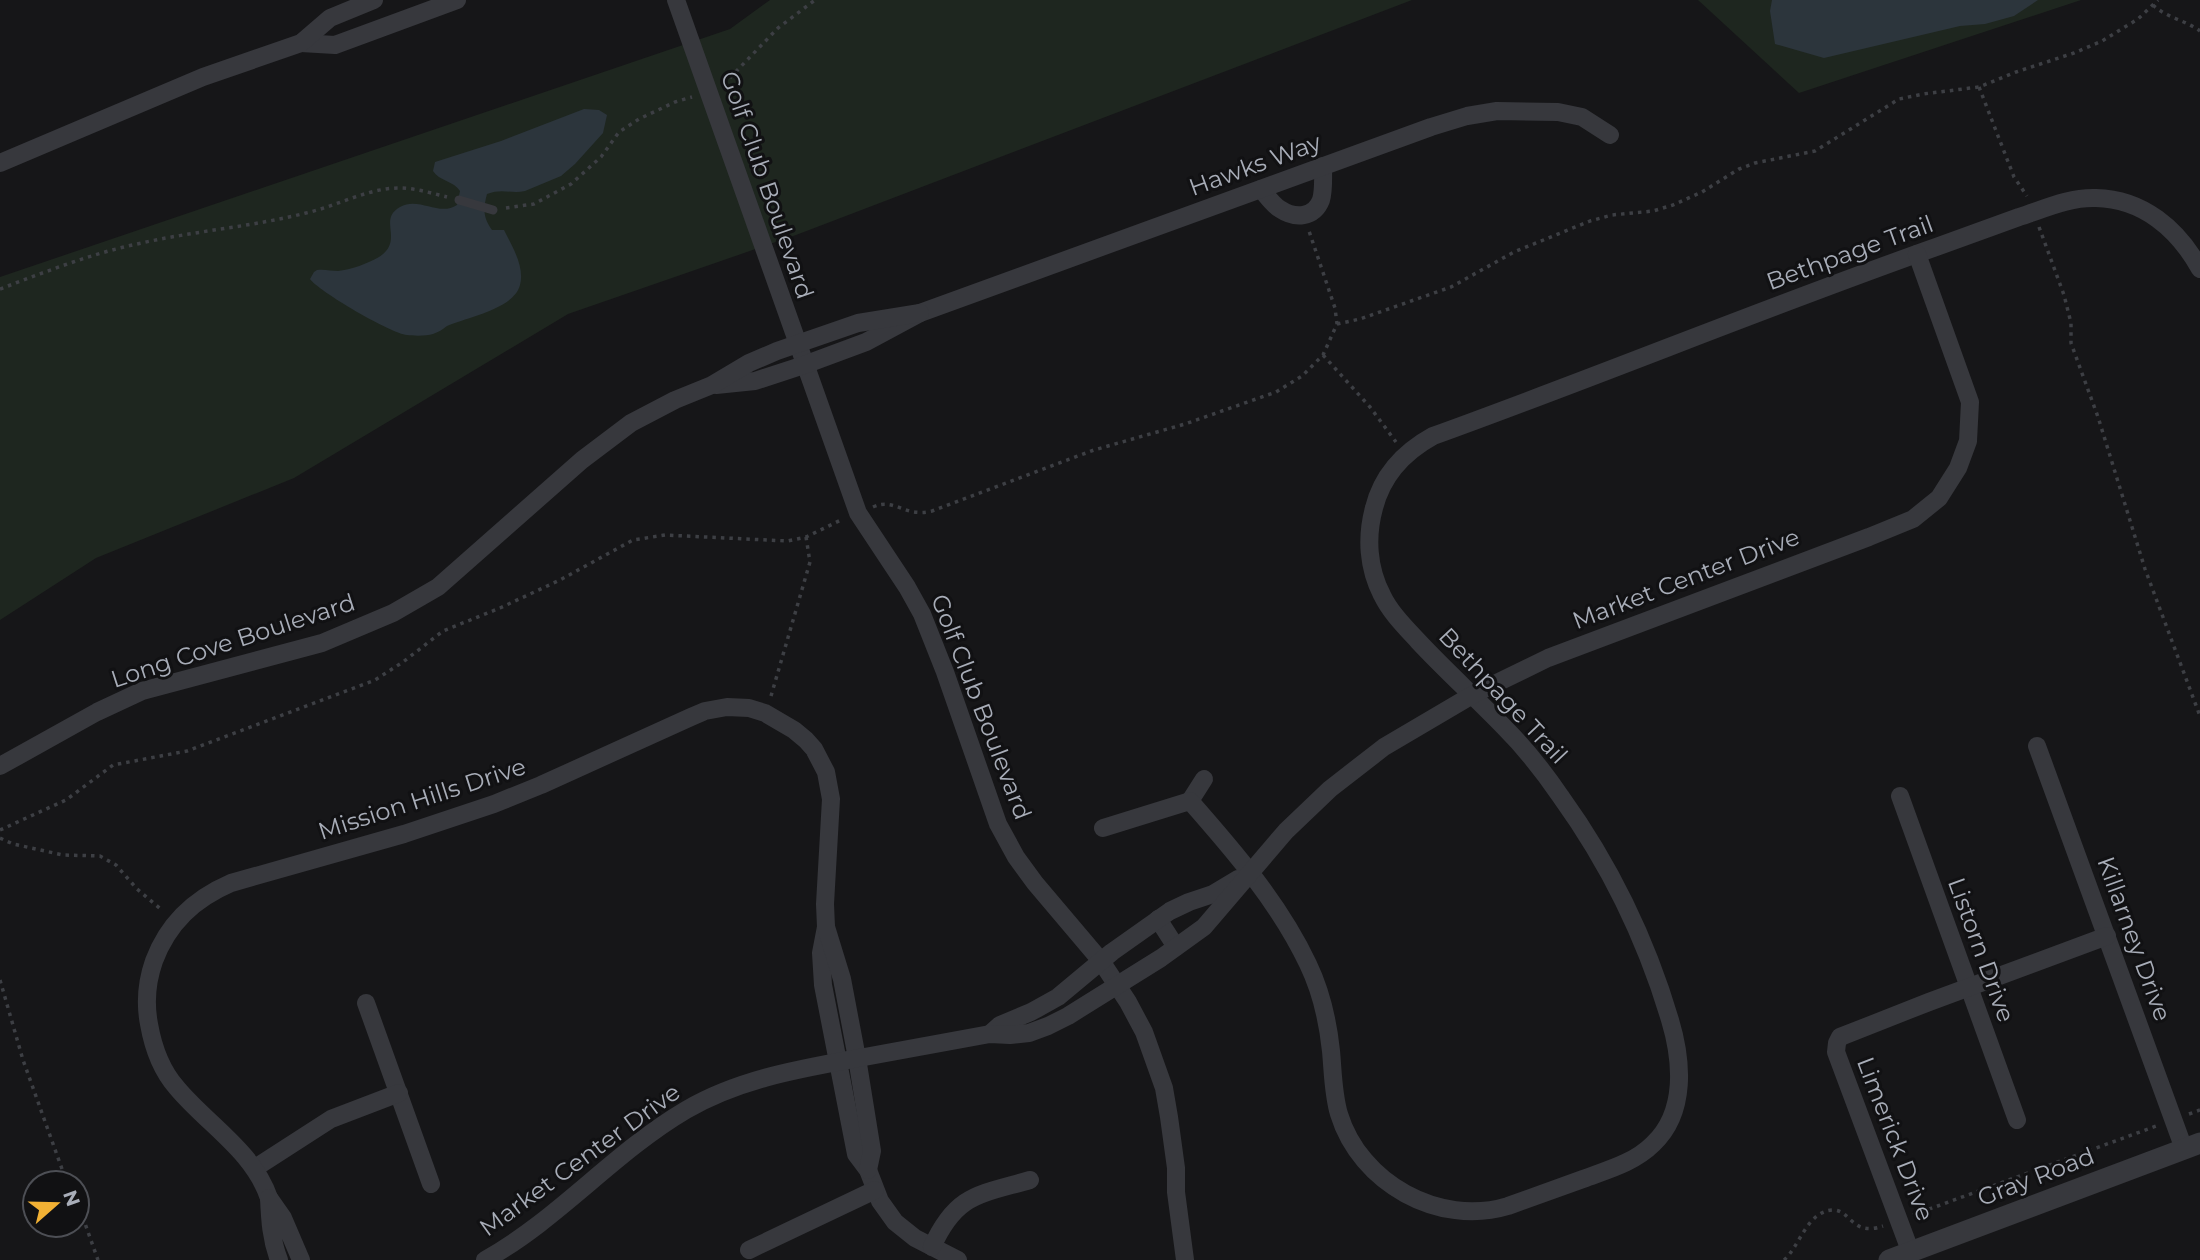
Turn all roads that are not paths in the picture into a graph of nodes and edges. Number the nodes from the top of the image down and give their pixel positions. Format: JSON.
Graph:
{"nodes":[{"id":1,"x":374,"y":0,"type":"edge"},
{"id":2,"x":457,"y":0,"type":"edge"},
{"id":3,"x":677,"y":0,"type":"edge"},
{"id":4,"x":301,"y":43,"type":"junction"},
{"id":5,"x":1610,"y":135,"type":"dead end"},
{"id":6,"x":0,"y":163,"type":"edge"},
{"id":7,"x":1323,"y":166,"type":"junction"},
{"id":8,"x":1261,"y":189,"type":"junction"},
{"id":9,"x":459,"y":200,"type":"road end"},
{"id":10,"x":493,"y":210,"type":"road end"},
{"id":11,"x":1917,"y":254,"type":"junction"},
{"id":12,"x":2200,"y":269,"type":"edge"},
{"id":13,"x":920,"y":313,"type":"junction"},
{"id":14,"x":797,"y":344,"type":"junction"},
{"id":15,"x":804,"y":365,"type":"junction"},
{"id":16,"x":712,"y":385,"type":"junction"},
{"id":17,"x":1471,"y":695,"type":"junction"},
{"id":18,"x":2037,"y":746,"type":"dead end"},
{"id":19,"x":0,"y":766,"type":"edge"},
{"id":20,"x":1204,"y":779,"type":"dead end"},
{"id":21,"x":1899,"y":796,"type":"dead end"},
{"id":22,"x":1190,"y":801,"type":"junction"},
{"id":23,"x":1103,"y":828,"type":"dead end"},
{"id":24,"x":1250,"y":872,"type":"junction"},
{"id":25,"x":1158,"y":919,"type":"junction"},
{"id":26,"x":826,"y":927,"type":"junction"},
{"id":27,"x":2107,"y":936,"type":"junction"},
{"id":28,"x":1176,"y":947,"type":"junction"},
{"id":29,"x":1101,"y":961,"type":"junction"},
{"id":30,"x":1117,"y":985,"type":"junction"},
{"id":31,"x":1968,"y":988,"type":"junction"},
{"id":32,"x":366,"y":1003,"type":"dead end"},
{"id":33,"x":990,"y":1034,"type":"junction"},
{"id":34,"x":858,"y":1058,"type":"junction"},
{"id":35,"x":837,"y":1062,"type":"junction"},
{"id":36,"x":399,"y":1093,"type":"junction"},
{"id":37,"x":2017,"y":1120,"type":"dead end"},
{"id":38,"x":2192,"y":1146,"type":"edge"},
{"id":39,"x":255,"y":1168,"type":"junction"},
{"id":40,"x":868,"y":1170,"type":"junction"},
{"id":41,"x":1030,"y":1180,"type":"dead end"},
{"id":42,"x":431,"y":1184,"type":"dead end"},
{"id":43,"x":875,"y":1190,"type":"junction"},
{"id":44,"x":269,"y":1198,"type":"junction"},
{"id":45,"x":932,"y":1247,"type":"junction"},
{"id":46,"x":749,"y":1251,"type":"dead end"},
{"id":47,"x":1911,"y":1253,"type":"junction"},
{"id":48,"x":279,"y":1260,"type":"edge"},
{"id":49,"x":301,"y":1260,"type":"edge"},
{"id":50,"x":485,"y":1260,"type":"edge"},
{"id":51,"x":958,"y":1260,"type":"edge"},
{"id":52,"x":1185,"y":1260,"type":"edge"},
{"id":53,"x":1889,"y":1260,"type":"edge"}],
"edges":[{"from":1,"to":4,"type":"street"},
{"from":2,"to":4,"type":"street"},
{"from":3,"to":14,"type":"street","name":"Golf Club Boulevard"},
{"from":4,"to":6,"type":"street"},
{"from":5,"to":7,"type":"street","name":"Hawks Way"},
{"from":7,"to":8,"type":"street","name":"Hawks Way"},
{"from":7,"to":8,"type":"street"},
{"from":8,"to":13,"type":"street","name":"Hawks Way"},
{"from":9,"to":10,"type":"lane"},
{"from":11,"to":12,"type":"street","name":"Bethpage Trail"},
{"from":11,"to":17,"type":"street","name":"Market Center Drive"},
{"from":11,"to":17,"type":"street","name":"Bethpage Trail"},
{"from":13,"to":14,"type":"street","name":"Hawks Way"},
{"from":13,"to":15,"type":"street","name":"Hawks Way"},
{"from":14,"to":15,"type":"street","name":"Golf Club Boulevard"},
{"from":14,"to":16,"type":"street","name":"Long Cove Boulevard"},
{"from":15,"to":16,"type":"street","name":"Long Cove Boulevard"},
{"from":15,"to":29,"type":"street","name":"Golf Club Boulevard"},
{"from":16,"to":19,"type":"street","name":"Long Cove Boulevard"},
{"from":17,"to":24,"type":"street","name":"Market Center Drive"},
{"from":17,"to":24,"type":"street","name":"Bethpage Trail"},
{"from":18,"to":27,"type":"street","name":"Killarney Drive"},
{"from":20,"to":22,"type":"street"},
{"from":21,"to":31,"type":"street","name":"Listorn Drive"},
{"from":22,"to":23,"type":"street"},
{"from":22,"to":24,"type":"street","name":"Bethpage Trail"},
{"from":24,"to":25,"type":"street","name":"Market Center Drive"},
{"from":24,"to":28,"type":"street","name":"Market Center Drive"},
{"from":25,"to":28,"type":"street"},
{"from":25,"to":29,"type":"street","name":"Market Center Drive"},
{"from":26,"to":34,"type":"street","name":"Mission Hills Drive"},
{"from":26,"to":35,"type":"street","name":"Mission Hills Drive"},
{"from":26,"to":39,"type":"street","name":"Mission Hills Drive"},
{"from":27,"to":31,"type":"street"},
{"from":27,"to":38,"type":"street","name":"Killarney Drive"},
{"from":28,"to":30,"type":"street","name":"Market Center Drive"},
{"from":29,"to":30,"type":"street","name":"Golf Club Boulevard"},
{"from":29,"to":33,"type":"street","name":"Market Center Drive"},
{"from":30,"to":33,"type":"street","name":"Market Center Drive"},
{"from":30,"to":52,"type":"street","name":"Golf Club Boulevard"},
{"from":31,"to":37,"type":"street","name":"Listorn Drive"},
{"from":31,"to":47,"type":"street","name":"Limerick Drive"},
{"from":32,"to":36,"type":"street"},
{"from":33,"to":34,"type":"street","name":"Market Center Drive"},
{"from":34,"to":35,"type":"street","name":"Market Center Drive"},
{"from":34,"to":40,"type":"street","name":"Mission Hills Drive"},
{"from":35,"to":40,"type":"street","name":"Mission Hills Drive"},
{"from":35,"to":50,"type":"street","name":"Market Center Drive"},
{"from":36,"to":39,"type":"street"},
{"from":36,"to":42,"type":"street"},
{"from":38,"to":47,"type":"street","name":"Gray Road"},
{"from":39,"to":44,"type":"street","name":"Mission Hills Drive"},
{"from":40,"to":43,"type":"street","name":"Mission Hills Drive"},
{"from":41,"to":45,"type":"street"},
{"from":43,"to":45,"type":"street","name":"Mission Hills Drive"},
{"from":43,"to":46,"type":"street"},
{"from":44,"to":48,"type":"street","name":"Mission Hills Drive"},
{"from":44,"to":49,"type":"street","name":"Mission Hills Drive"},
{"from":45,"to":51,"type":"street","name":"Mission Hills Drive"},
{"from":47,"to":53,"type":"street","name":"Gray Road"}]}
